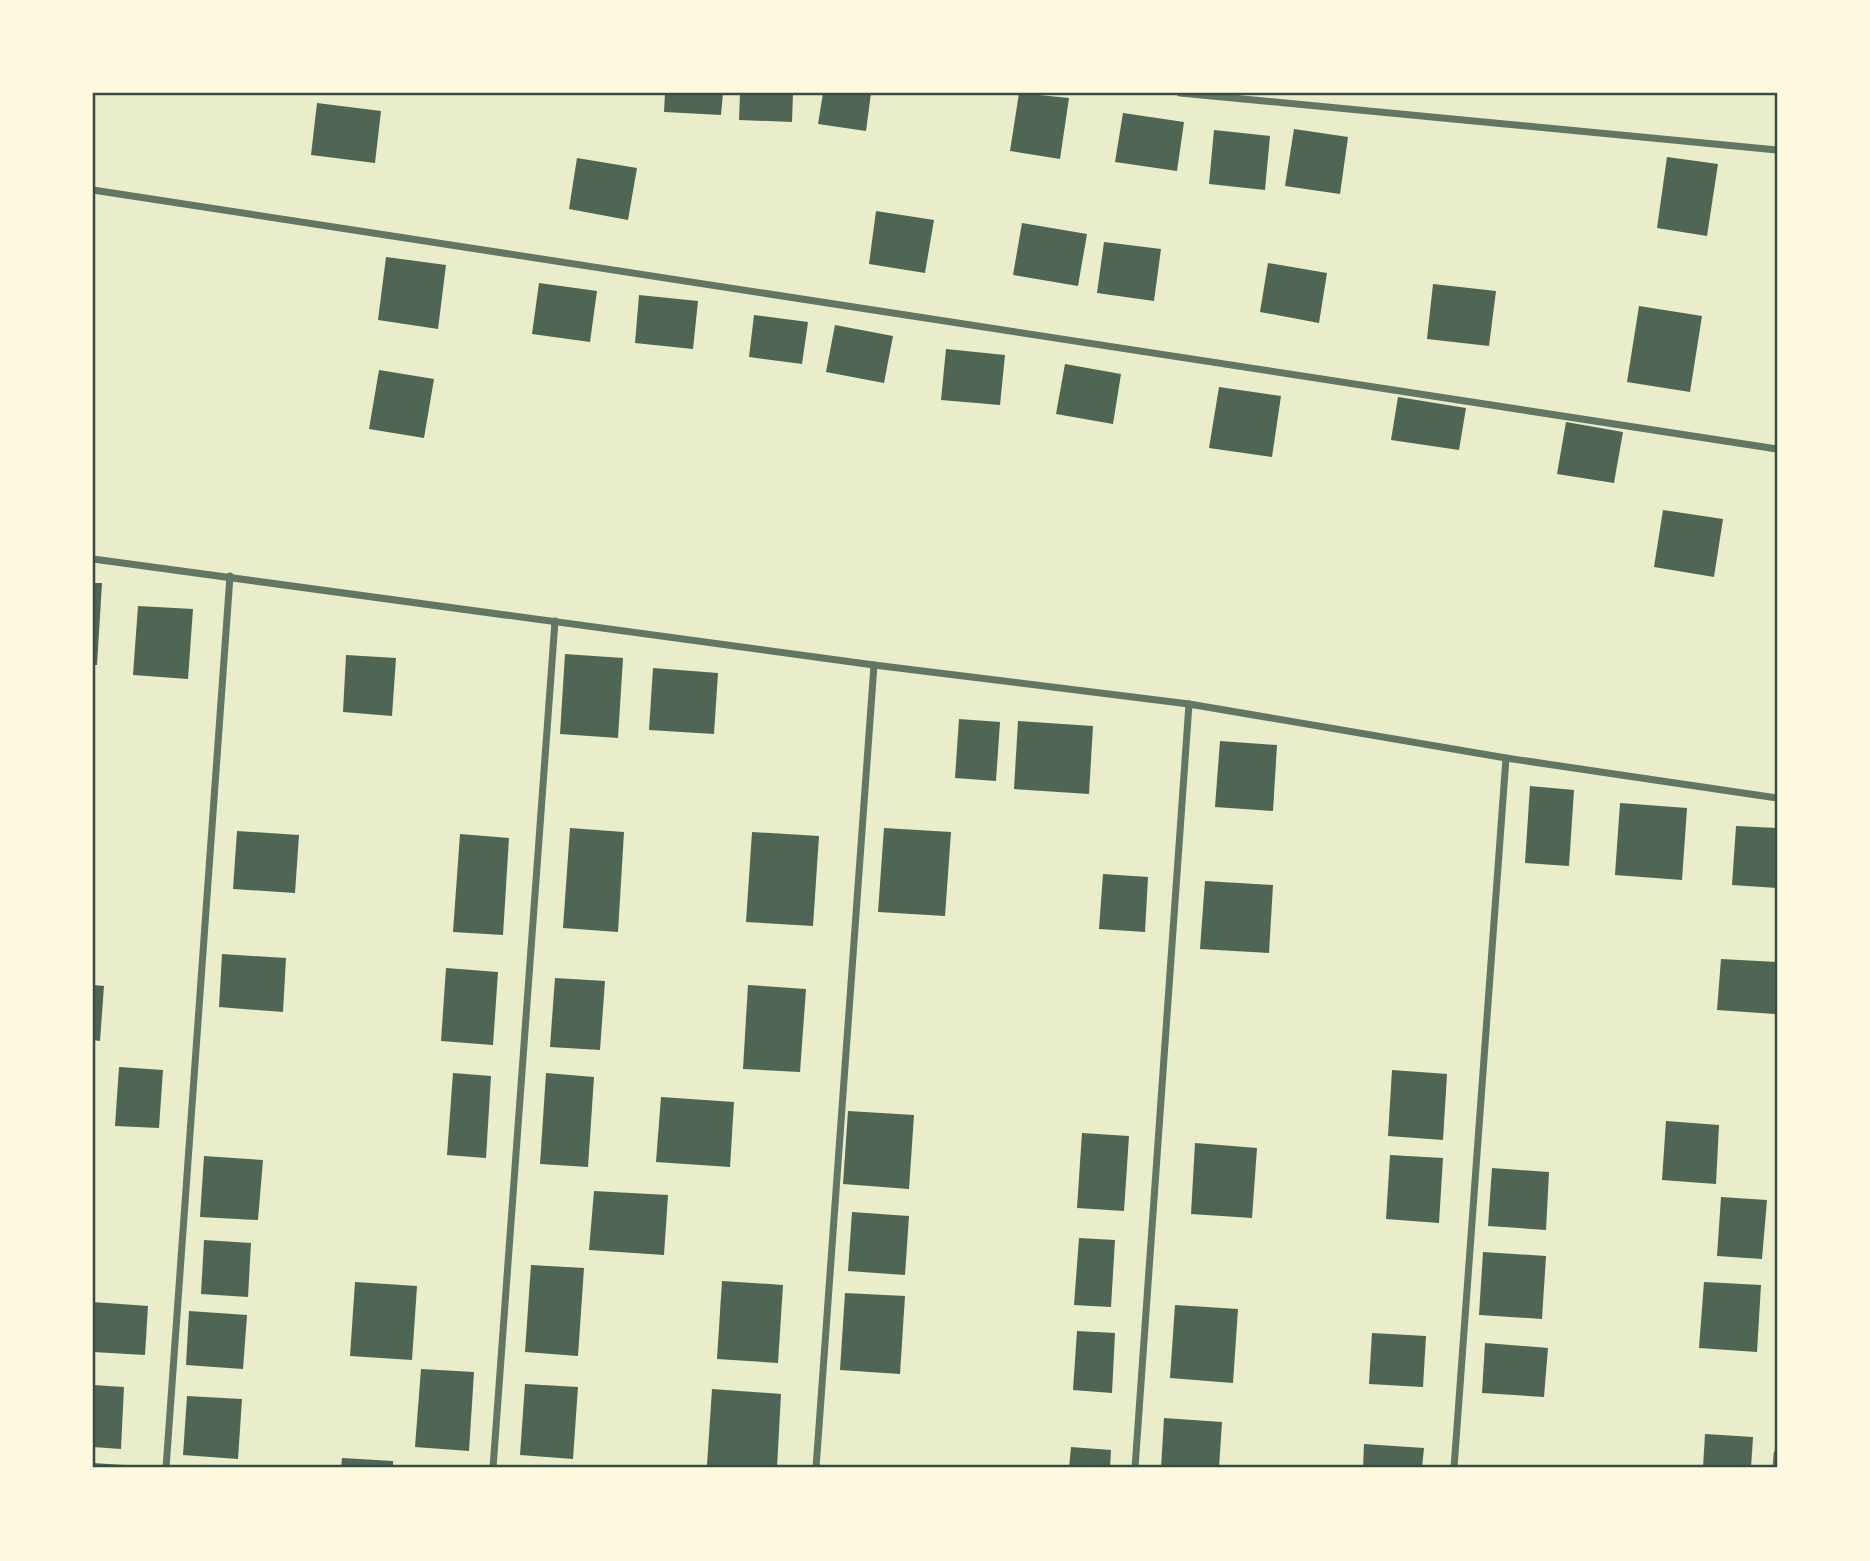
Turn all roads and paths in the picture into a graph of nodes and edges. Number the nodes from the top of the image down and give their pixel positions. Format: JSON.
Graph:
{"nodes":[{"id":1,"x":1180,"y":93,"type":"edge"},
{"id":2,"x":1777,"y":150,"type":"edge"},
{"id":3,"x":93,"y":190,"type":"edge"},
{"id":4,"x":1777,"y":449,"type":"edge"},
{"id":5,"x":93,"y":559,"type":"edge"},
{"id":6,"x":230,"y":576,"type":"junction"},
{"id":7,"x":555,"y":621,"type":"junction"},
{"id":8,"x":874,"y":665,"type":"junction"},
{"id":9,"x":1189,"y":704,"type":"junction"},
{"id":10,"x":1506,"y":758,"type":"junction"},
{"id":11,"x":1777,"y":798,"type":"edge"},
{"id":12,"x":1777,"y":1454,"type":"edge"},
{"id":13,"x":166,"y":1468,"type":"edge"},
{"id":14,"x":493,"y":1468,"type":"edge"},
{"id":15,"x":816,"y":1468,"type":"edge"},
{"id":16,"x":1135,"y":1468,"type":"edge"},
{"id":17,"x":1454,"y":1468,"type":"edge"},
{"id":18,"x":1776,"y":1468,"type":"edge"}],
"edges":[{"from":1,"to":2,"type":"street"},
{"from":3,"to":4,"type":"street"},
{"from":5,"to":6,"type":"street"},
{"from":6,"to":7,"type":"street"},
{"from":6,"to":13,"type":"street"},
{"from":7,"to":8,"type":"street"},
{"from":7,"to":14,"type":"street"},
{"from":8,"to":9,"type":"street"},
{"from":8,"to":15,"type":"street"},
{"from":9,"to":10,"type":"street"},
{"from":9,"to":16,"type":"street"},
{"from":10,"to":11,"type":"street"},
{"from":10,"to":17,"type":"street"},
{"from":12,"to":18,"type":"street"}]}
